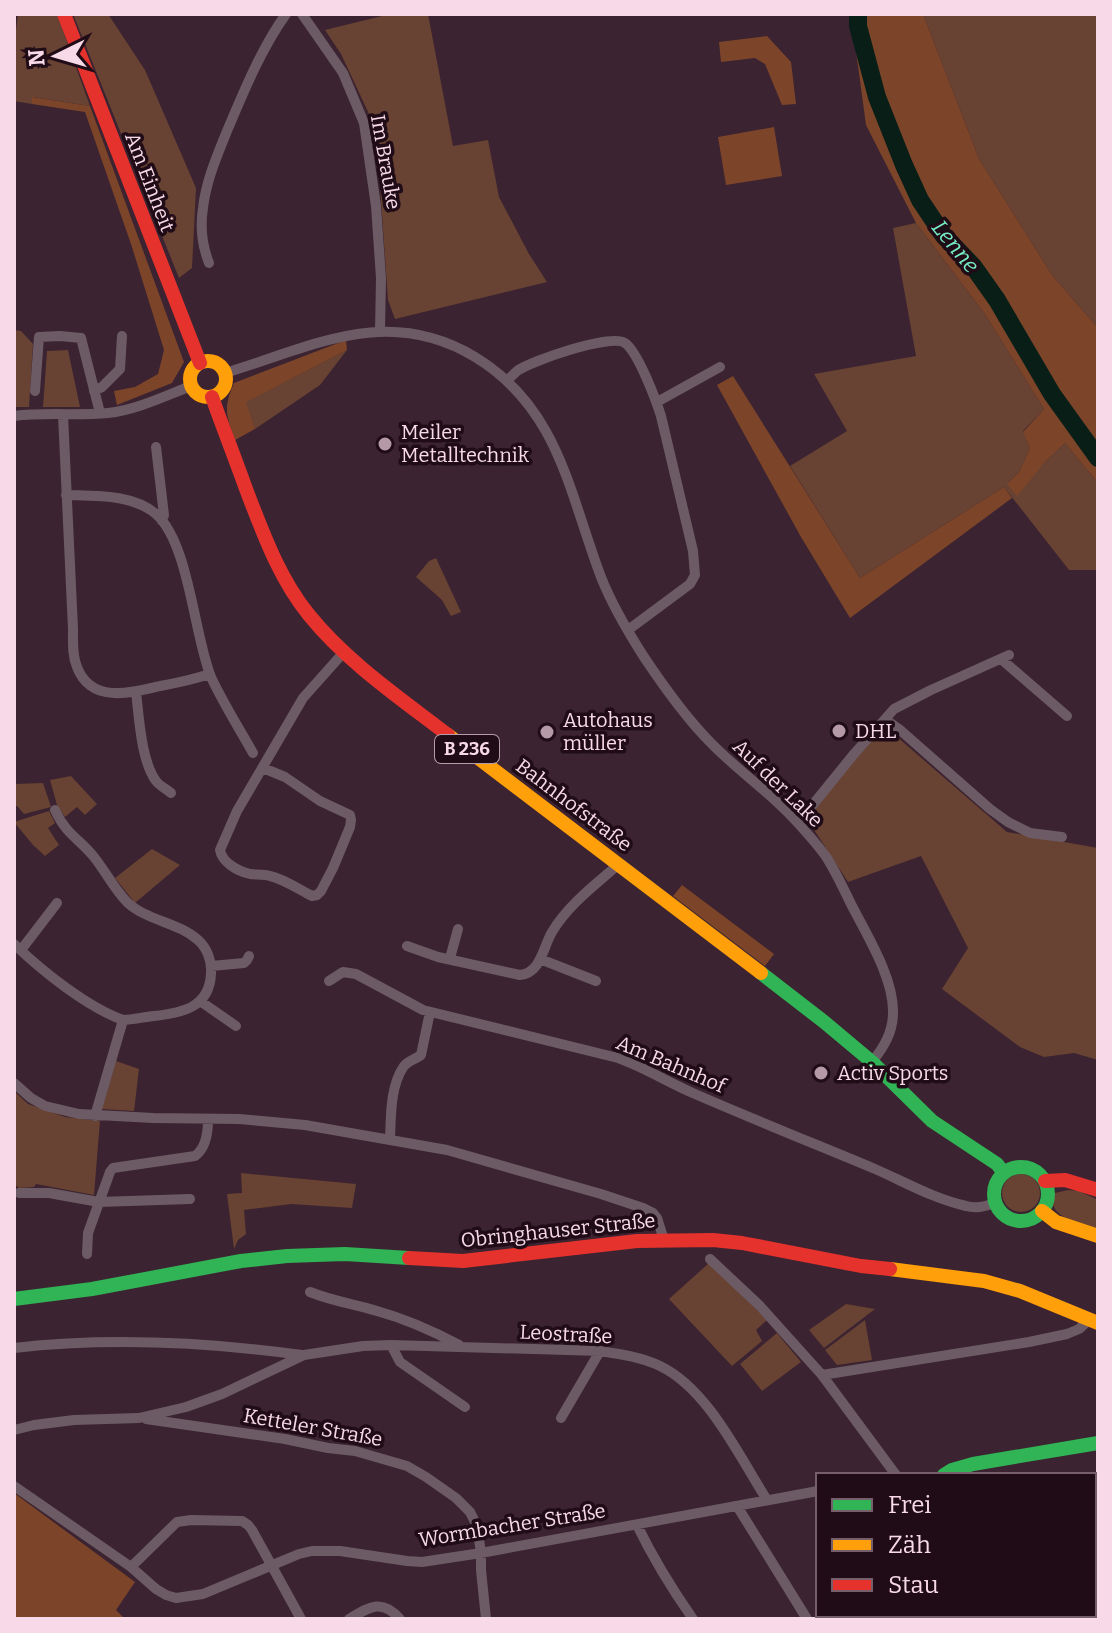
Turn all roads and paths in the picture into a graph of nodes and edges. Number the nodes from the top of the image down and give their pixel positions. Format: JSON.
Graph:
{"nodes":[{"id":1,"x":64,"y":14,"type":"edge"},
{"id":2,"x":286,"y":14,"type":"edge"},
{"id":3,"x":302,"y":14,"type":"edge"},
{"id":4,"x":209,"y":263,"type":"dead end"},
{"id":5,"x":380,"y":331,"type":"junction"},
{"id":6,"x":122,"y":336,"type":"dead end"},
{"id":7,"x":200,"y":363,"type":"junction"},
{"id":8,"x":720,"y":367,"type":"dead end"},
{"id":9,"x":225,"y":373,"type":"junction"},
{"id":10,"x":507,"y":380,"type":"junction"},
{"id":11,"x":191,"y":386,"type":"junction"},
{"id":12,"x":35,"y":391,"type":"dead end"},
{"id":13,"x":94,"y":391,"type":"junction"},
{"id":14,"x":212,"y":397,"type":"junction"},
{"id":15,"x":657,"y":402,"type":"junction"},
{"id":16,"x":100,"y":413,"type":"junction"},
{"id":17,"x":63,"y":415,"type":"junction"},
{"id":18,"x":14,"y":416,"type":"edge"},
{"id":19,"x":156,"y":447,"type":"dead end"},
{"id":20,"x":66,"y":495,"type":"junction"},
{"id":21,"x":162,"y":521,"type":"junction"},
{"id":22,"x":628,"y":630,"type":"junction"},
{"id":23,"x":344,"y":652,"type":"junction"},
{"id":24,"x":210,"y":674,"type":"junction"},
{"id":25,"x":136,"y":692,"type":"junction"},
{"id":26,"x":1067,"y":716,"type":"dead end"},
{"id":27,"x":886,"y":720,"type":"junction"},
{"id":28,"x":253,"y":753,"type":"dead end"},
{"id":29,"x":263,"y":768,"type":"junction"},
{"id":30,"x":171,"y":793,"type":"dead end"},
{"id":31,"x":55,"y":810,"type":"dead end"},
{"id":32,"x":798,"y":823,"type":"junction"},
{"id":33,"x":1062,"y":837,"type":"dead end"},
{"id":34,"x":619,"y":864,"type":"junction"},
{"id":35,"x":57,"y":903,"type":"dead end"},
{"id":36,"x":458,"y":929,"type":"dead end"},
{"id":37,"x":407,"y":946,"type":"dead end"},
{"id":38,"x":17,"y":947,"type":"edge"},
{"id":39,"x":249,"y":956,"type":"dead end"},
{"id":40,"x":450,"y":958,"type":"junction"},
{"id":41,"x":540,"y":959,"type":"junction"},
{"id":42,"x":211,"y":966,"type":"junction"},
{"id":43,"x":329,"y":981,"type":"dead end"},
{"id":44,"x":596,"y":981,"type":"dead end"},
{"id":45,"x":200,"y":1001,"type":"junction"},
{"id":46,"x":430,"y":1012,"type":"junction"},
{"id":47,"x":123,"y":1020,"type":"junction"},
{"id":48,"x":236,"y":1026,"type":"dead end"},
{"id":49,"x":872,"y":1062,"type":"junction"},
{"id":50,"x":14,"y":1083,"type":"edge"},
{"id":51,"x":95,"y":1116,"type":"junction"},
{"id":52,"x":208,"y":1120,"type":"junction"},
{"id":53,"x":390,"y":1139,"type":"junction"},
{"id":54,"x":1004,"y":1173,"type":"junction"},
{"id":55,"x":1045,"y":1181,"type":"junction"},
{"id":56,"x":1098,"y":1190,"type":"edge"},
{"id":57,"x":19,"y":1193,"type":"dead end"},
{"id":58,"x":190,"y":1199,"type":"dead end"},
{"id":59,"x":99,"y":1202,"type":"junction"},
{"id":60,"x":996,"y":1203,"type":"junction"},
{"id":61,"x":1042,"y":1211,"type":"junction"},
{"id":62,"x":1098,"y":1236,"type":"edge"},
{"id":63,"x":664,"y":1240,"type":"junction"},
{"id":64,"x":87,"y":1254,"type":"dead end"},
{"id":65,"x":710,"y":1259,"type":"dead end"},
{"id":66,"x":310,"y":1292,"type":"dead end"},
{"id":67,"x":14,"y":1299,"type":"edge"},
{"id":68,"x":1094,"y":1321,"type":"edge"},
{"id":69,"x":391,"y":1345,"type":"junction"},
{"id":70,"x":461,"y":1346,"type":"junction"},
{"id":71,"x":14,"y":1348,"type":"edge"},
{"id":72,"x":600,"y":1351,"type":"junction"},
{"id":73,"x":304,"y":1355,"type":"junction"},
{"id":74,"x":822,"y":1375,"type":"junction"},
{"id":75,"x":465,"y":1407,"type":"dead end"},
{"id":76,"x":139,"y":1418,"type":"junction"},
{"id":77,"x":561,"y":1418,"type":"dead end"},
{"id":78,"x":14,"y":1430,"type":"edge"},
{"id":79,"x":1098,"y":1443,"type":"edge"},
{"id":80,"x":974,"y":1469,"type":"edge"},
{"id":81,"x":895,"y":1473,"type":"edge"},
{"id":82,"x":947,"y":1473,"type":"edge"},
{"id":83,"x":14,"y":1486,"type":"edge"},
{"id":84,"x":816,"y":1491,"type":"edge"},
{"id":85,"x":767,"y":1500,"type":"junction"},
{"id":86,"x":737,"y":1506,"type":"junction"},
{"id":87,"x":637,"y":1525,"type":"junction"},
{"id":88,"x":481,"y":1553,"type":"junction"},
{"id":89,"x":272,"y":1565,"type":"junction"},
{"id":90,"x":131,"y":1567,"type":"junction"},
{"id":91,"x":301,"y":1619,"type":"edge"},
{"id":92,"x":349,"y":1619,"type":"edge"},
{"id":93,"x":400,"y":1619,"type":"edge"},
{"id":94,"x":486,"y":1619,"type":"edge"},
{"id":95,"x":693,"y":1619,"type":"edge"},
{"id":96,"x":807,"y":1619,"type":"edge"}],
"edges":[{"from":1,"to":7,"type":"main road","name":"Am Einheit"},
{"from":2,"to":4,"type":"street"},
{"from":3,"to":5,"type":"street","name":"Im Brauke"},
{"from":5,"to":9,"type":"street","name":"Auf der Lake"},
{"from":5,"to":10,"type":"street","name":"Auf der Lake"},
{"from":6,"to":13,"type":"street"},
{"from":7,"to":9,"type":"main road"},
{"from":7,"to":11,"type":"main road"},
{"from":8,"to":15,"type":"street"},
{"from":9,"to":14,"type":"main road"},
{"from":10,"to":15,"type":"street"},
{"from":10,"to":22,"type":"street","name":"Auf der Lake"},
{"from":11,"to":14,"type":"main road"},
{"from":11,"to":16,"type":"street"},
{"from":12,"to":13,"type":"street"},
{"from":13,"to":16,"type":"street"},
{"from":14,"to":23,"type":"main road","name":"Bahnhofstraße","number":"B 236"},
{"from":15,"to":22,"type":"street"},
{"from":16,"to":17,"type":"street"},
{"from":17,"to":18,"type":"street"},
{"from":17,"to":20,"type":"street"},
{"from":19,"to":21,"type":"street"},
{"from":20,"to":21,"type":"street"},
{"from":20,"to":25,"type":"street"},
{"from":21,"to":24,"type":"street"},
{"from":22,"to":32,"type":"street","name":"Auf der Lake"},
{"from":23,"to":29,"type":"street"},
{"from":23,"to":34,"type":"main road","name":"Bahnhofstraße","number":"B 236"},
{"from":24,"to":25,"type":"street"},
{"from":24,"to":28,"type":"street"},
{"from":25,"to":30,"type":"street"},
{"from":26,"to":27,"type":"street"},
{"from":27,"to":32,"type":"street"},
{"from":27,"to":33,"type":"street"},
{"from":29,"to":29,"type":"street"},
{"from":31,"to":42,"type":"street"},
{"from":32,"to":49,"type":"street","name":"Auf der Lake"},
{"from":34,"to":41,"type":"street"},
{"from":34,"to":49,"type":"main road","name":"Bahnhofstraße","number":"B 236"},
{"from":35,"to":38,"type":"street"},
{"from":36,"to":40,"type":"street"},
{"from":37,"to":40,"type":"street"},
{"from":38,"to":47,"type":"street"},
{"from":39,"to":42,"type":"street"},
{"from":40,"to":41,"type":"street"},
{"from":41,"to":44,"type":"street"},
{"from":42,"to":45,"type":"street"},
{"from":43,"to":46,"type":"street","name":"Am Bahnhof"},
{"from":45,"to":47,"type":"street"},
{"from":45,"to":48,"type":"street"},
{"from":46,"to":53,"type":"street"},
{"from":46,"to":60,"type":"street","name":"Am Bahnhof"},
{"from":47,"to":51,"type":"street"},
{"from":49,"to":54,"type":"main road","name":"Bahnhofstraße","number":"B 236"},
{"from":50,"to":51,"type":"street"},
{"from":51,"to":52,"type":"street"},
{"from":52,"to":53,"type":"street"},
{"from":52,"to":59,"type":"street"},
{"from":53,"to":63,"type":"street"},
{"from":54,"to":55,"type":"main road"},
{"from":54,"to":60,"type":"main road"},
{"from":55,"to":56,"type":"main road"},
{"from":55,"to":61,"type":"main road"},
{"from":57,"to":59,"type":"street"},
{"from":58,"to":59,"type":"street"},
{"from":59,"to":64,"type":"street"},
{"from":60,"to":61,"type":"main road"},
{"from":61,"to":62,"type":"main road"},
{"from":63,"to":67,"type":"main road","name":"Obringhauser Straße"},
{"from":63,"to":68,"type":"main road","name":"Obringhauser Straße"},
{"from":65,"to":74,"type":"street"},
{"from":66,"to":70,"type":"street"},
{"from":68,"to":74,"type":"street"},
{"from":69,"to":70,"type":"street","name":"Leostraße"},
{"from":69,"to":73,"type":"street","name":"Leostraße"},
{"from":69,"to":75,"type":"street"},
{"from":70,"to":72,"type":"street","name":"Leostraße"},
{"from":71,"to":73,"type":"street"},
{"from":72,"to":77,"type":"street"},
{"from":72,"to":85,"type":"street","name":"Leostraße"},
{"from":73,"to":76,"type":"street","name":"Leostraße"},
{"from":74,"to":81,"type":"street"},
{"from":76,"to":78,"type":"street","name":"Leostraße"},
{"from":76,"to":88,"type":"street","name":"Ketteler Straße"},
{"from":79,"to":80,"type":"main road"},
{"from":80,"to":82,"type":"main road"},
{"from":83,"to":90,"type":"street","name":"Wormbacher Straße"},
{"from":84,"to":85,"type":"street","name":"Wormbacher Straße"},
{"from":85,"to":86,"type":"street","name":"Wormbacher Straße"},
{"from":86,"to":87,"type":"street","name":"Wormbacher Straße"},
{"from":86,"to":96,"type":"street"},
{"from":87,"to":88,"type":"street","name":"Wormbacher Straße"},
{"from":87,"to":95,"type":"street"},
{"from":88,"to":89,"type":"street","name":"Wormbacher Straße"},
{"from":88,"to":94,"type":"street","name":"Ketteler Straße"},
{"from":89,"to":90,"type":"street","name":"Wormbacher Straße"},
{"from":89,"to":90,"type":"street"},
{"from":89,"to":91,"type":"street"},
{"from":92,"to":93,"type":"street"}]}
